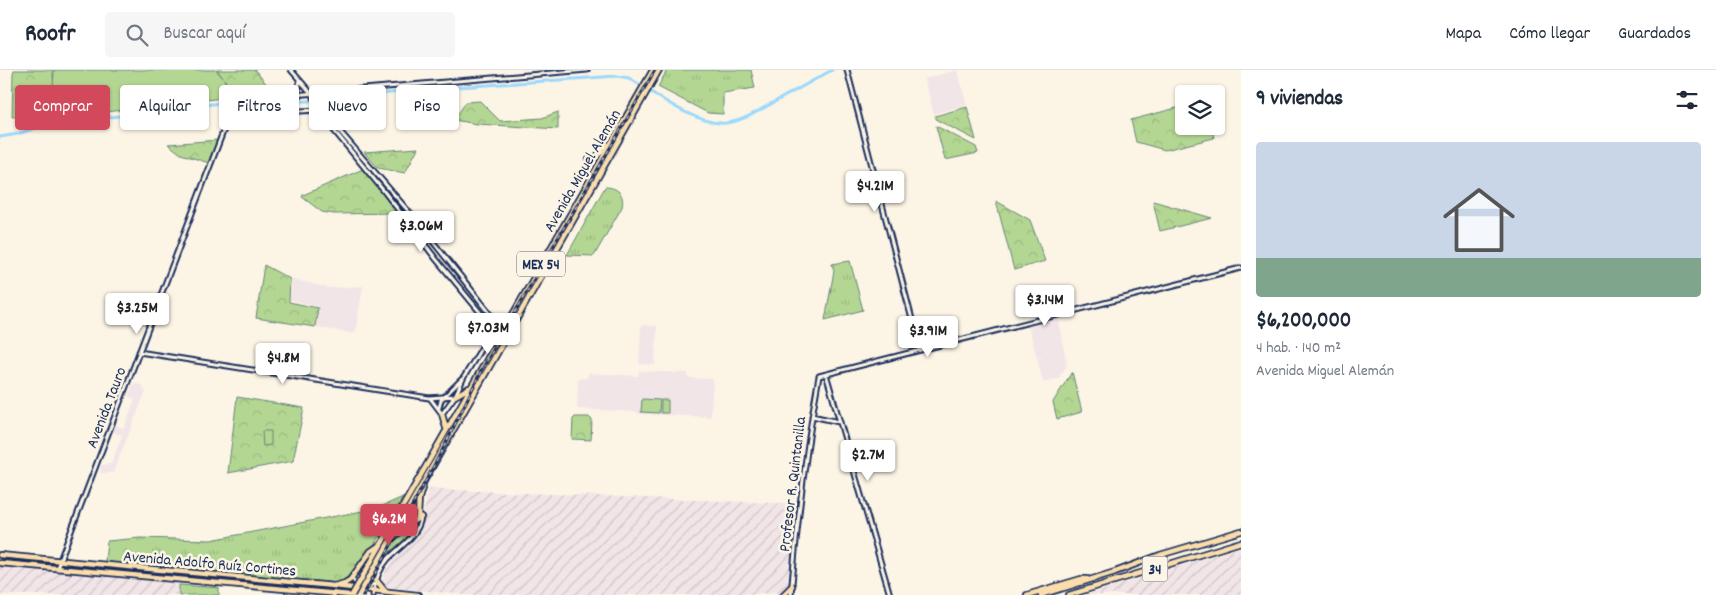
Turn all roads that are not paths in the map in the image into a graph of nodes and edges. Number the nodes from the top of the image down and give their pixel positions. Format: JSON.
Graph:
{"nodes":[{"id":1,"x":291,"y":70,"type":"edge"},
{"id":2,"x":587,"y":70,"type":"edge"},
{"id":3,"x":653,"y":70,"type":"edge"},
{"id":4,"x":659,"y":70,"type":"edge"},
{"id":5,"x":847,"y":70,"type":"edge"},
{"id":6,"x":299,"y":79,"type":"junction"},
{"id":7,"x":649,"y":82,"type":"junction"},
{"id":8,"x":299,"y":85,"type":"edge"},
{"id":9,"x":386,"y":87,"type":"edge"},
{"id":10,"x":309,"y":91,"type":"edge"},
{"id":11,"x":638,"y":101,"type":"junction"},
{"id":12,"x":227,"y":130,"type":"edge"},
{"id":13,"x":337,"y":130,"type":"edge"},
{"id":14,"x":341,"y":130,"type":"edge"},
{"id":15,"x":611,"y":143,"type":"junction"},
{"id":16,"x":589,"y":160,"type":"dead end"},
{"id":17,"x":1241,"y":268,"type":"edge"},
{"id":18,"x":493,"y":328,"type":"junction"},
{"id":19,"x":920,"y":350,"type":"junction"},
{"id":20,"x":139,"y":352,"type":"junction"},
{"id":21,"x":826,"y":374,"type":"junction"},
{"id":22,"x":464,"y":378,"type":"junction"},
{"id":23,"x":470,"y":387,"type":"junction"},
{"id":24,"x":455,"y":396,"type":"junction"},
{"id":25,"x":430,"y":398,"type":"junction"},
{"id":26,"x":443,"y":398,"type":"junction"},
{"id":27,"x":438,"y":409,"type":"junction"},
{"id":28,"x":442,"y":414,"type":"junction"},
{"id":29,"x":812,"y":416,"type":"junction"},
{"id":30,"x":839,"y":422,"type":"junction"},
{"id":31,"x":446,"y":428,"type":"junction"},
{"id":32,"x":425,"y":479,"type":"junction"},
{"id":33,"x":421,"y":517,"type":"junction"},
{"id":34,"x":1241,"y":531,"type":"edge"},
{"id":35,"x":388,"y":542,"type":"junction"},
{"id":36,"x":1241,"y":542,"type":"edge"},
{"id":37,"x":380,"y":545,"type":"junction"},
{"id":38,"x":0,"y":555,"type":"edge"},
{"id":39,"x":60,"y":561,"type":"junction"},
{"id":40,"x":0,"y":563,"type":"edge"},
{"id":41,"x":57,"y":568,"type":"junction"},
{"id":42,"x":352,"y":577,"type":"junction"},
{"id":43,"x":366,"y":578,"type":"junction"},
{"id":44,"x":1091,"y":579,"type":"junction"},
{"id":45,"x":376,"y":580,"type":"junction"},
{"id":46,"x":334,"y":586,"type":"junction"},
{"id":47,"x":792,"y":586,"type":"junction"},
{"id":48,"x":373,"y":592,"type":"edge"},
{"id":49,"x":387,"y":592,"type":"junction"},
{"id":50,"x":333,"y":594,"type":"edge"},
{"id":51,"x":351,"y":595,"type":"edge"},
{"id":52,"x":359,"y":595,"type":"edge"},
{"id":53,"x":418,"y":595,"type":"edge"},
{"id":54,"x":783,"y":595,"type":"edge"},
{"id":55,"x":791,"y":595,"type":"edge"},
{"id":56,"x":890,"y":595,"type":"edge"},
{"id":57,"x":1027,"y":595,"type":"edge"},
{"id":58,"x":1041,"y":595,"type":"edge"},
{"id":59,"x":1070,"y":595,"type":"edge"}],
"edges":[{"from":1,"to":6,"type":"street"},
{"from":2,"to":9,"type":"street"},
{"from":3,"to":7,"type":"main road","name":"Avenida Miguel Alemán","number":"MEX 54"},
{"from":4,"to":7,"type":"main road","name":"Avenida Miguel Alemán","number":"MEX 54"},
{"from":5,"to":19,"type":"street"},
{"from":6,"to":8,"type":"street"},
{"from":6,"to":10,"type":"street"},
{"from":7,"to":11,"type":"main road","name":"Avenida Miguel Alemán","number":"MEX 54"},
{"from":11,"to":15,"type":"main road","name":"Avenida Miguel Alemán","number":"MEX 54"},
{"from":11,"to":32,"type":"main road","name":"Avenida Miguel Alemán","number":"MEX 54"},
{"from":12,"to":20,"type":"street","name":"Avenida Tauro"},
{"from":13,"to":18,"type":"street"},
{"from":14,"to":18,"type":"street"},
{"from":15,"to":16,"type":"main road"},
{"from":15,"to":23,"type":"main road","name":"Avenida Miguel Alemán","number":"MEX 54"},
{"from":17,"to":19,"type":"street"},
{"from":18,"to":22,"type":"street"},
{"from":19,"to":21,"type":"street"},
{"from":20,"to":25,"type":"street"},
{"from":20,"to":39,"type":"street","name":"Avenida Tauro"},
{"from":21,"to":29,"type":"street","name":"Profesor R. Quintanilla"},
{"from":21,"to":30,"type":"street"},
{"from":22,"to":24,"type":"street"},
{"from":22,"to":26,"type":"street"},
{"from":23,"to":24,"type":"main road"},
{"from":23,"to":31,"type":"main road","name":"Avenida Miguel Alemán","number":"MEX 54"},
{"from":24,"to":26,"type":"street"},
{"from":24,"to":28,"type":"street"},
{"from":25,"to":26,"type":"street"},
{"from":25,"to":27,"type":"street"},
{"from":26,"to":27,"type":"street"},
{"from":27,"to":28,"type":"street"},
{"from":28,"to":31,"type":"main road"},
{"from":29,"to":30,"type":"street"},
{"from":29,"to":47,"type":"street","name":"Profesor R. Quintanilla"},
{"from":30,"to":56,"type":"street"},
{"from":31,"to":37,"type":"main road","name":"Avenida Miguel Alemán","number":"MEX 54"},
{"from":32,"to":33,"type":"main road"},
{"from":32,"to":35,"type":"main road","name":"Avenida Miguel Alemán","number":"MEX 54"},
{"from":33,"to":35,"type":"main road"},
{"from":33,"to":45,"type":"street"},
{"from":34,"to":44,"type":"main road","number":"34"},
{"from":35,"to":43,"type":"main road","name":"Avenida Miguel Alemán","number":"MEX 54"},
{"from":36,"to":59,"type":"main road","number":"34"},
{"from":37,"to":42,"type":"main road"},
{"from":37,"to":43,"type":"main road","name":"Avenida Miguel Alemán","number":"MEX 54"},
{"from":38,"to":39,"type":"main road","name":"Avenida Adolfo Ruíz Cortines"},
{"from":39,"to":41,"type":"street","name":"Avenida Tauro"},
{"from":39,"to":46,"type":"main road","name":"Avenida Adolfo Ruíz Cortines"},
{"from":40,"to":41,"type":"main road","name":"Avenida Adolfo Ruíz Cortines"},
{"from":41,"to":50,"type":"main road","name":"Avenida Adolfo Ruíz Cortines"},
{"from":42,"to":45,"type":"street"},
{"from":42,"to":46,"type":"main road"},
{"from":43,"to":51,"type":"main road","name":"Avenida Miguel Alemán","number":"MEX 54","bridge":true},
{"from":43,"to":52,"type":"main road","name":"Avenida Miguel Alemán","number":"MEX 54","bridge":true},
{"from":44,"to":57,"type":"main road","number":"34"},
{"from":44,"to":58,"type":"main road","number":"34"},
{"from":45,"to":48,"type":"street"},
{"from":45,"to":49,"type":"main road"},
{"from":46,"to":48,"type":"main road","name":"Avenida Adolfo Ruíz Cortines"},
{"from":47,"to":54,"type":"main road"},
{"from":47,"to":55,"type":"street","name":"Profesor R. Quintanilla"},
{"from":48,"to":49,"type":"main road","name":"Avenida Adolfo Ruíz Cortines"},
{"from":49,"to":53,"type":"main road","name":"Avenida Adolfo Ruíz Cortines"},
{"from":50,"to":51,"type":"main road","name":"Avenida Adolfo Ruíz Cortines"}]}
